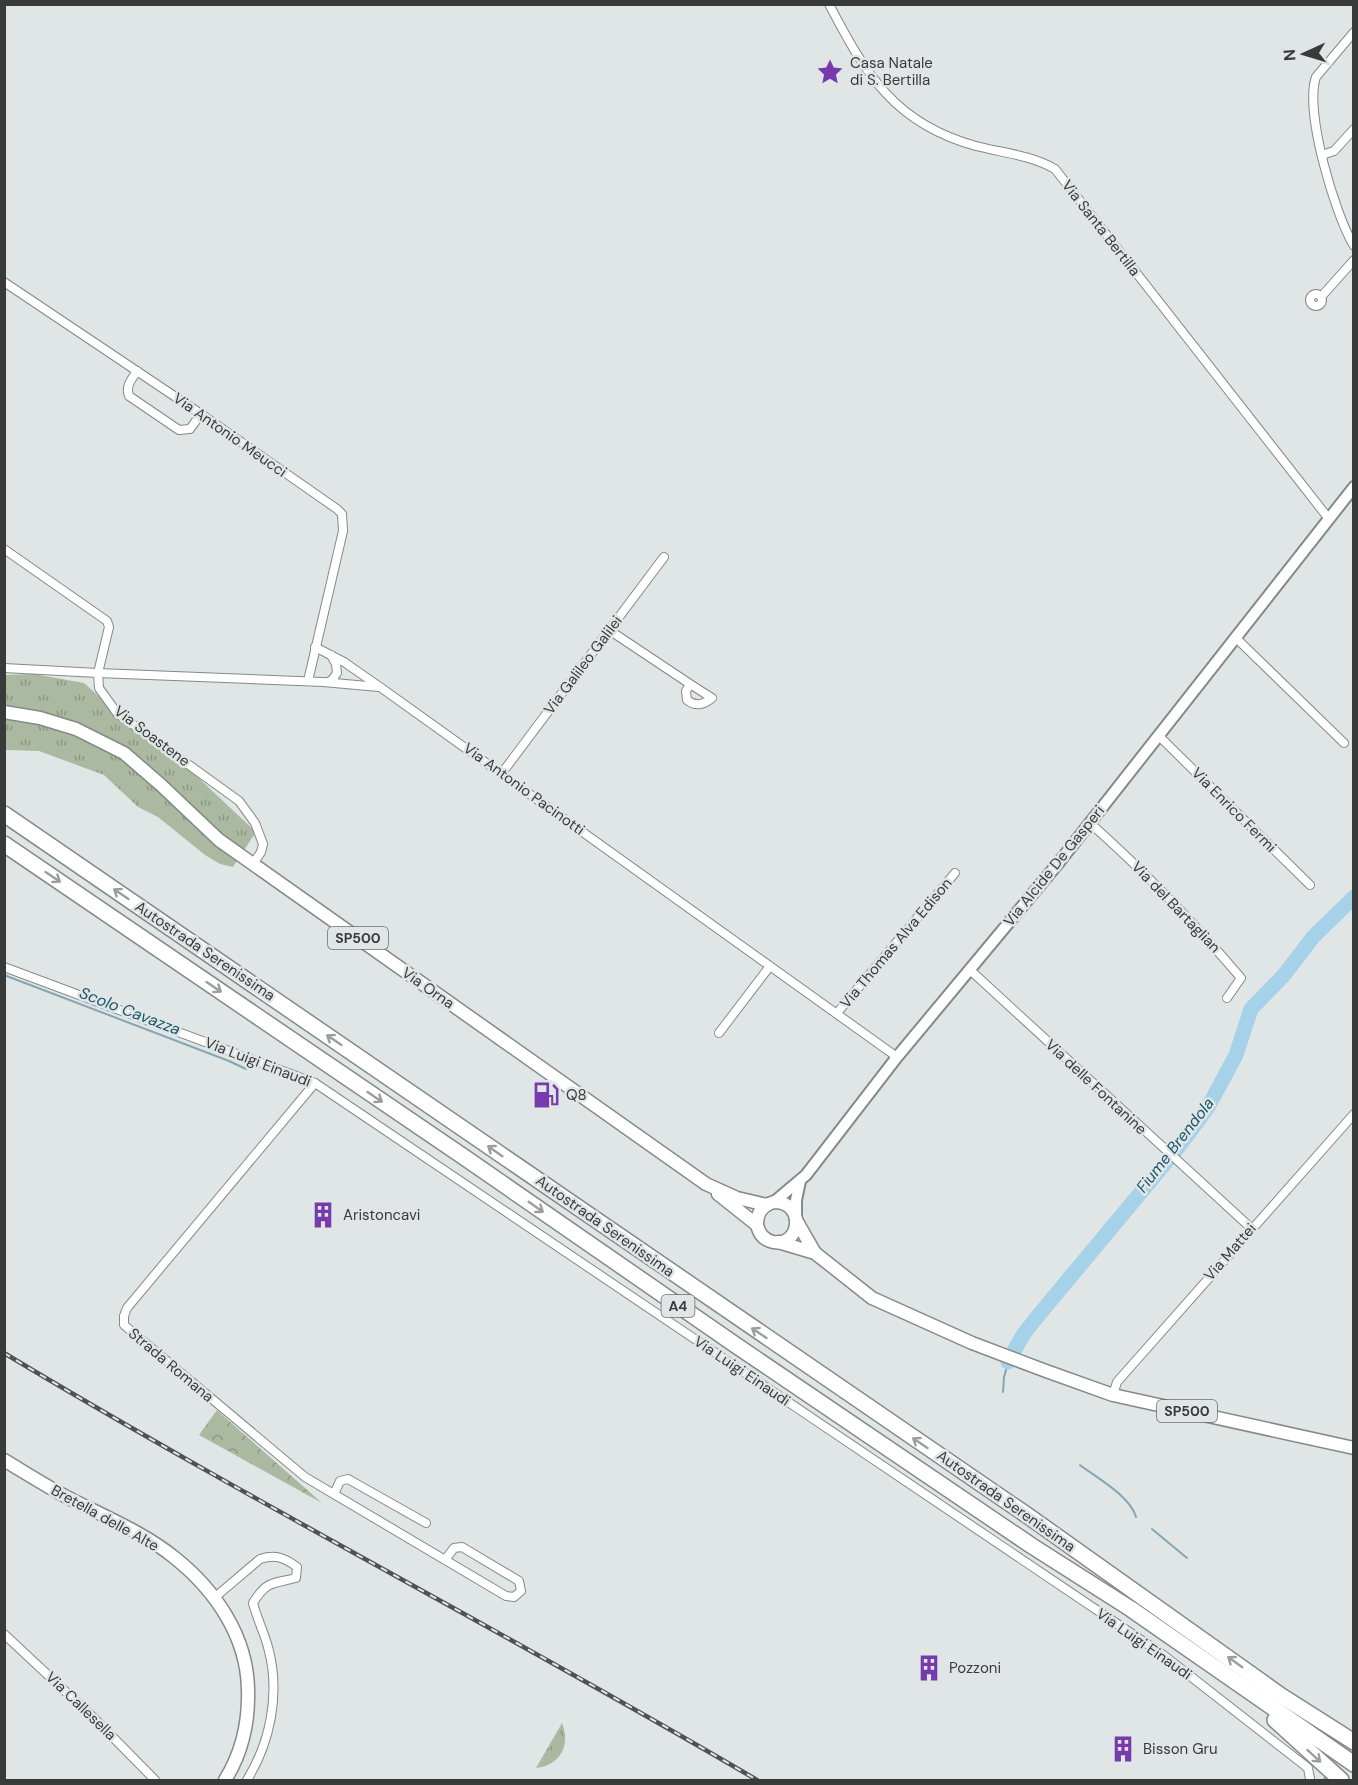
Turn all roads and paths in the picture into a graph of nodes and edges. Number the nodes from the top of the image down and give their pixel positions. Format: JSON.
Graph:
{"nodes":[{"id":1,"x":829,"y":4,"type":"edge"},
{"id":2,"x":1353,"y":32,"type":"edge"},
{"id":3,"x":1353,"y":129,"type":"edge"},
{"id":4,"x":1322,"y":155,"type":"junction"},
{"id":5,"x":1353,"y":246,"type":"edge"},
{"id":6,"x":1353,"y":260,"type":"edge"},
{"id":7,"x":4,"y":282,"type":"edge"},
{"id":8,"x":1321,"y":297,"type":"dead end"},
{"id":9,"x":137,"y":371,"type":"junction"},
{"id":10,"x":201,"y":414,"type":"junction"},
{"id":11,"x":1353,"y":487,"type":"edge"},
{"id":12,"x":1329,"y":519,"type":"junction"},
{"id":13,"x":4,"y":549,"type":"edge"},
{"id":14,"x":664,"y":557,"type":"dead end"},
{"id":15,"x":609,"y":630,"type":"junction"},
{"id":16,"x":1235,"y":637,"type":"junction"},
{"id":17,"x":315,"y":647,"type":"junction"},
{"id":18,"x":330,"y":655,"type":"junction"},
{"id":19,"x":4,"y":668,"type":"edge"},
{"id":20,"x":98,"y":673,"type":"junction"},
{"id":21,"x":308,"y":681,"type":"junction"},
{"id":22,"x":323,"y":682,"type":"junction"},
{"id":23,"x":690,"y":684,"type":"dead end"},
{"id":24,"x":380,"y":687,"type":"junction"},
{"id":25,"x":4,"y":712,"type":"edge"},
{"id":26,"x":1158,"y":735,"type":"junction"},
{"id":27,"x":1344,"y":743,"type":"dead end"},
{"id":28,"x":502,"y":773,"type":"junction"},
{"id":29,"x":4,"y":814,"type":"edge"},
{"id":30,"x":1090,"y":823,"type":"junction"},
{"id":31,"x":4,"y":844,"type":"edge"},
{"id":32,"x":253,"y":864,"type":"junction"},
{"id":33,"x":955,"y":873,"type":"dead end"},
{"id":34,"x":1310,"y":885,"type":"dead end"},
{"id":35,"x":770,"y":966,"type":"junction"},
{"id":36,"x":4,"y":967,"type":"edge"},
{"id":37,"x":969,"y":969,"type":"junction"},
{"id":38,"x":1227,"y":998,"type":"dead end"},
{"id":39,"x":837,"y":1013,"type":"junction"},
{"id":40,"x":719,"y":1033,"type":"dead end"},
{"id":41,"x":897,"y":1057,"type":"junction"},
{"id":42,"x":315,"y":1083,"type":"junction"},
{"id":43,"x":1353,"y":1114,"type":"edge"},
{"id":44,"x":800,"y":1181,"type":"junction"},
{"id":45,"x":706,"y":1184,"type":"junction"},
{"id":46,"x":770,"y":1203,"type":"junction"},
{"id":47,"x":796,"y":1219,"type":"junction"},
{"id":48,"x":757,"y":1225,"type":"junction"},
{"id":49,"x":1251,"y":1228,"type":"junction"},
{"id":50,"x":778,"y":1242,"type":"junction"},
{"id":51,"x":815,"y":1253,"type":"junction"},
{"id":52,"x":1113,"y":1395,"type":"junction"},
{"id":53,"x":1353,"y":1448,"type":"edge"},
{"id":54,"x":4,"y":1460,"type":"edge"},
{"id":55,"x":333,"y":1494,"type":"junction"},
{"id":56,"x":426,"y":1523,"type":"dead end"},
{"id":57,"x":445,"y":1560,"type":"junction"},
{"id":58,"x":214,"y":1598,"type":"junction"},
{"id":59,"x":4,"y":1634,"type":"edge"},
{"id":60,"x":1260,"y":1680,"type":"junction"},
{"id":61,"x":1241,"y":1687,"type":"junction"},
{"id":62,"x":1353,"y":1731,"type":"edge"},
{"id":63,"x":1353,"y":1742,"type":"edge"},
{"id":64,"x":1353,"y":1764,"type":"edge"},
{"id":65,"x":1310,"y":1779,"type":"dead end"},
{"id":66,"x":155,"y":1780,"type":"edge"},
{"id":67,"x":225,"y":1780,"type":"edge"},
{"id":68,"x":247,"y":1780,"type":"edge"},
{"id":69,"x":1341,"y":1780,"type":"edge"}],
"edges":[{"from":1,"to":12,"type":"street","name":"Via Santa Bertilla"},
{"from":2,"to":4,"type":"street"},
{"from":3,"to":4,"type":"street"},
{"from":4,"to":5,"type":"street"},
{"from":6,"to":8,"type":"street"},
{"from":7,"to":9,"type":"street","name":"Via Antonio Meucci"},
{"from":9,"to":10,"type":"street","name":"Via Antonio Meucci"},
{"from":9,"to":10,"type":"street"},
{"from":10,"to":17,"type":"street","name":"Via Antonio Meucci"},
{"from":11,"to":12,"type":"main road","name":"Via Alcide De Gasperi"},
{"from":12,"to":16,"type":"main road","name":"Via Alcide De Gasperi"},
{"from":13,"to":20,"type":"street"},
{"from":14,"to":15,"type":"street","name":"Via Galileo Galilei"},
{"from":15,"to":23,"type":"street"},
{"from":15,"to":28,"type":"street","name":"Via Galileo Galilei"},
{"from":16,"to":26,"type":"main road","name":"Via Alcide De Gasperi"},
{"from":16,"to":27,"type":"street"},
{"from":17,"to":18,"type":"street"},
{"from":17,"to":21,"type":"street","name":"Via Antonio Meucci"},
{"from":18,"to":22,"type":"street"},
{"from":18,"to":24,"type":"street","name":"Via Antonio Pacinotti"},
{"from":19,"to":20,"type":"street"},
{"from":20,"to":21,"type":"street"},
{"from":20,"to":32,"type":"street","name":"Via Soastene"},
{"from":21,"to":22,"type":"street"},
{"from":22,"to":24,"type":"street"},
{"from":24,"to":28,"type":"street","name":"Via Antonio Pacinotti"},
{"from":25,"to":32,"type":"main road","name":"Via Orna","number":"SP500"},
{"from":26,"to":30,"type":"main road","name":"Via Alcide De Gasperi"},
{"from":26,"to":34,"type":"street","name":"Via Enrico Fermi"},
{"from":28,"to":35,"type":"street","name":"Via Antonio Pacinotti"},
{"from":60,"to":29,"type":"highway","name":"Autostrada Serenissima","number":"A4","one_way":true},
{"from":30,"to":37,"type":"main road","name":"Via Alcide De Gasperi"},
{"from":30,"to":38,"type":"street","name":"Via del Bartaglian"},
{"from":31,"to":61,"type":"highway","name":"Autostrada Serenissima","number":"A4","one_way":true},
{"from":32,"to":45,"type":"main road","name":"Via Orna","number":"SP500"},
{"from":33,"to":39,"type":"street","name":"Via Thomas Alva Edison"},
{"from":35,"to":39,"type":"street","name":"Via Antonio Pacinotti"},
{"from":35,"to":40,"type":"street"},
{"from":36,"to":42,"type":"street","name":"Via Luigi Einaudi"},
{"from":37,"to":41,"type":"main road","name":"Via Alcide De Gasperi"},
{"from":37,"to":49,"type":"street","name":"Via delle Fontanine"},
{"from":39,"to":41,"type":"street","name":"Via Antonio Pacinotti"},
{"from":41,"to":44,"type":"main road","name":"Via Alcide De Gasperi"},
{"from":42,"to":55,"type":"street","name":"Strada Romana"},
{"from":42,"to":65,"type":"street","name":"Via Luigi Einaudi"},
{"from":43,"to":49,"type":"street","name":"Via Mattei"},
{"from":44,"to":46,"type":"main road","name":"Via Alcide De Gasperi"},
{"from":44,"to":47,"type":"main road"},
{"from":45,"to":46,"type":"main road","name":"Via Orna","number":"SP500"},
{"from":45,"to":48,"type":"main road","number":"SP500"},
{"from":46,"to":47,"type":"main road","number":"SP500"},
{"from":46,"to":48,"type":"main road"},
{"from":47,"to":50,"type":"main road"},
{"from":47,"to":51,"type":"main road","number":"SP500"},
{"from":48,"to":50,"type":"main road","number":"SP500"},
{"from":49,"to":52,"type":"street","name":"Via Mattei"},
{"from":50,"to":51,"type":"main road","number":"SP500"},
{"from":51,"to":52,"type":"main road","number":"SP500"},
{"from":52,"to":53,"type":"main road","number":"SP500"},
{"from":54,"to":58,"type":"main road","name":"Bretella delle Alte"},
{"from":55,"to":56,"type":"street"},
{"from":55,"to":57,"type":"street","name":"Strada Romana"},
{"from":57,"to":57,"type":"street","name":"Strada Romana"},
{"from":58,"to":67,"type":"main road","name":"Bretella delle Alte"},
{"from":58,"to":68,"type":"street"},
{"from":59,"to":66,"type":"street","name":"Via Callesella"},
{"from":60,"to":62,"type":"highway"},
{"from":60,"to":63,"type":"highway","name":"Autostrada Serenissima","number":"A4"},
{"from":61,"to":64,"type":"highway","name":"Autostrada Serenissima","number":"A4"},
{"from":61,"to":69,"type":"highway","one_way":true}]}
